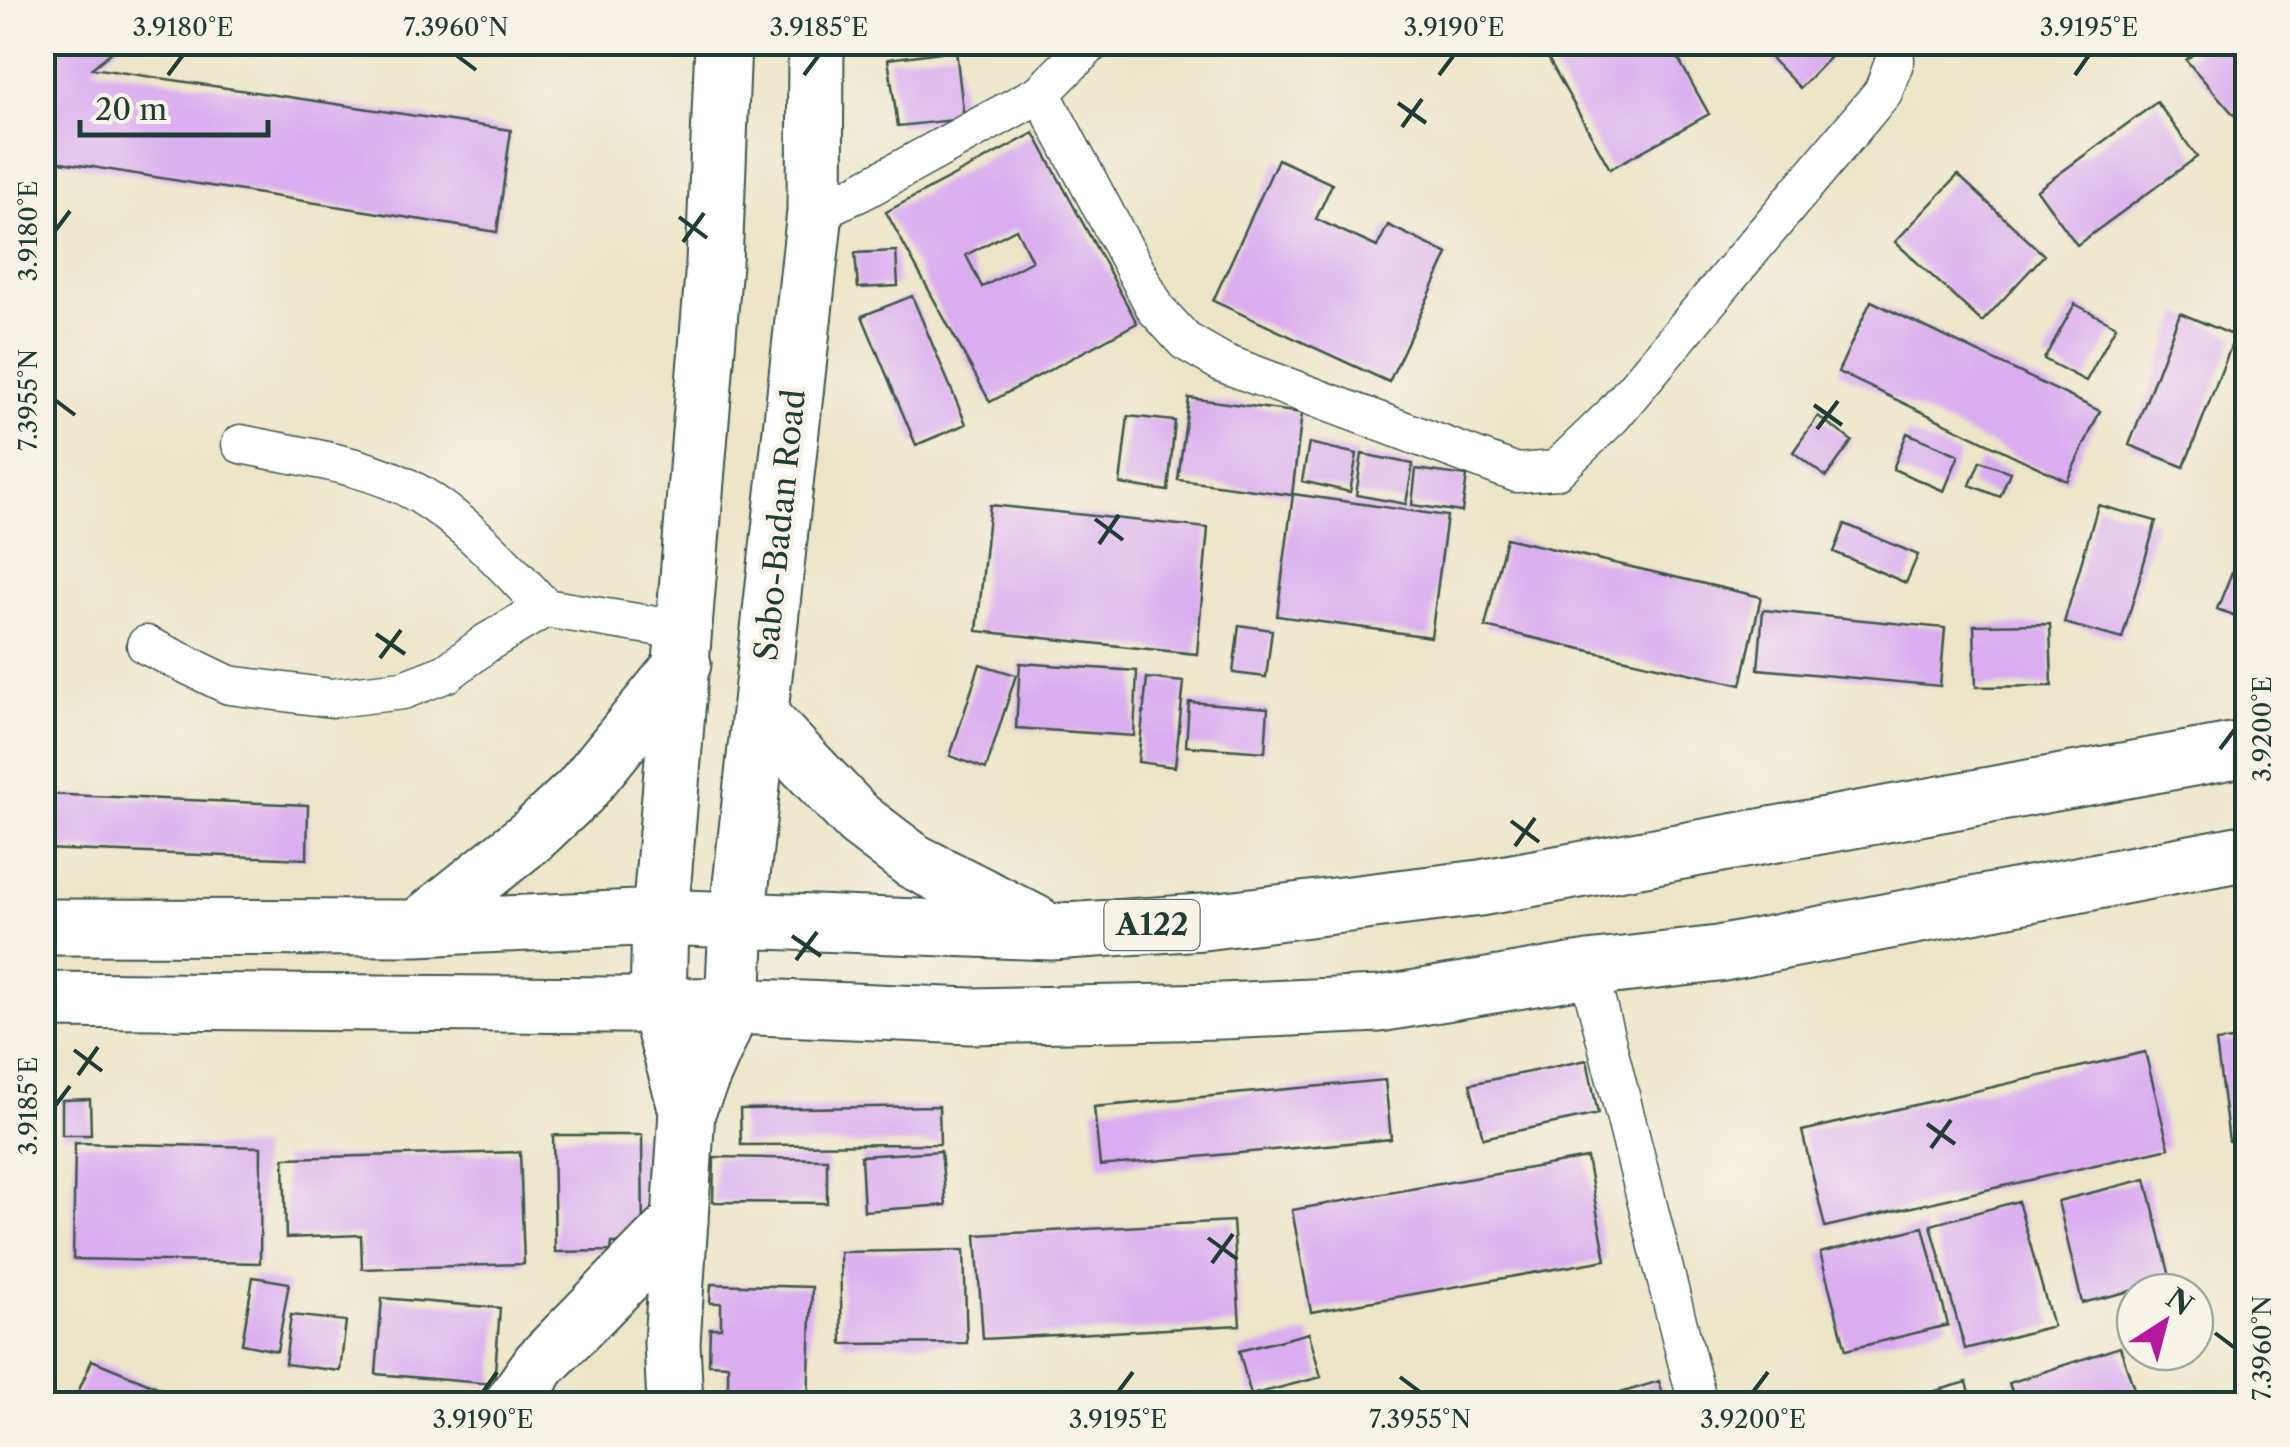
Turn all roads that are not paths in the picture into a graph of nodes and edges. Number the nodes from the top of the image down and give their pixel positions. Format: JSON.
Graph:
{"nodes":[{"id":1,"x":723,"y":42,"type":"edge"},
{"id":2,"x":816,"y":42,"type":"edge"},
{"id":3,"x":1092,"y":42,"type":"edge"},
{"id":4,"x":1894,"y":42,"type":"edge"},
{"id":5,"x":1041,"y":93,"type":"junction"},
{"id":6,"x":815,"y":212,"type":"junction"},
{"id":7,"x":241,"y":444,"type":"dead end"},
{"id":8,"x":770,"y":599,"type":"junction"},
{"id":9,"x":546,"y":608,"type":"junction"},
{"id":10,"x":686,"y":629,"type":"junction"},
{"id":11,"x":146,"y":645,"type":"dead end"},
{"id":12,"x":760,"y":716,"type":"junction"},
{"id":13,"x":2248,"y":748,"type":"edge"},
{"id":14,"x":2248,"y":852,"type":"edge"},
{"id":15,"x":660,"y":917,"type":"junction"},
{"id":16,"x":737,"y":921,"type":"junction"},
{"id":17,"x":42,"y":927,"type":"edge"},
{"id":18,"x":417,"y":928,"type":"junction"},
{"id":19,"x":1051,"y":932,"type":"junction"},
{"id":20,"x":1588,"y":969,"type":"junction"},
{"id":21,"x":42,"y":1000,"type":"edge"},
{"id":22,"x":658,"y":1006,"type":"junction"},
{"id":23,"x":734,"y":1006,"type":"junction"},
{"id":24,"x":687,"y":1111,"type":"junction"},
{"id":25,"x":680,"y":1221,"type":"junction"},
{"id":26,"x":512,"y":1404,"type":"edge"},
{"id":27,"x":675,"y":1404,"type":"edge"},
{"id":28,"x":1698,"y":1404,"type":"edge"}],
"edges":[{"from":1,"to":10,"type":"main road"},
{"from":2,"to":6,"type":"main road","name":"Sabo-Badan Road"},
{"from":3,"to":5,"type":"lane"},
{"from":4,"to":5,"type":"lane"},
{"from":5,"to":6,"type":"lane"},
{"from":6,"to":8,"type":"main road","name":"Sabo-Badan Road"},
{"from":7,"to":9,"type":"lane"},
{"from":8,"to":10,"type":"main road"},
{"from":8,"to":12,"type":"main road","name":"Sabo-Badan Road"},
{"from":9,"to":10,"type":"lane"},
{"from":9,"to":11,"type":"lane"},
{"from":10,"to":15,"type":"main road"},
{"from":10,"to":18,"type":"main road"},
{"from":12,"to":16,"type":"main road","name":"Sabo-Badan Road"},
{"from":12,"to":19,"type":"main road"},
{"from":13,"to":19,"type":"main road","number":"A122"},
{"from":14,"to":20,"type":"main road"},
{"from":15,"to":16,"type":"main road","number":"A122"},
{"from":15,"to":18,"type":"main road","number":"A122"},
{"from":15,"to":22,"type":"main road"},
{"from":16,"to":19,"type":"main road","number":"A122"},
{"from":16,"to":23,"type":"main road","name":"Sabo-Badan Road"},
{"from":17,"to":18,"type":"main road","number":"A122"},
{"from":20,"to":23,"type":"main road"},
{"from":20,"to":28,"type":"lane"},
{"from":21,"to":22,"type":"main road"},
{"from":22,"to":23,"type":"main road"},
{"from":22,"to":24,"type":"main road"},
{"from":23,"to":24,"type":"main road"},
{"from":24,"to":25,"type":"main road"},
{"from":25,"to":26,"type":"main road"},
{"from":25,"to":27,"type":"main road"}]}
